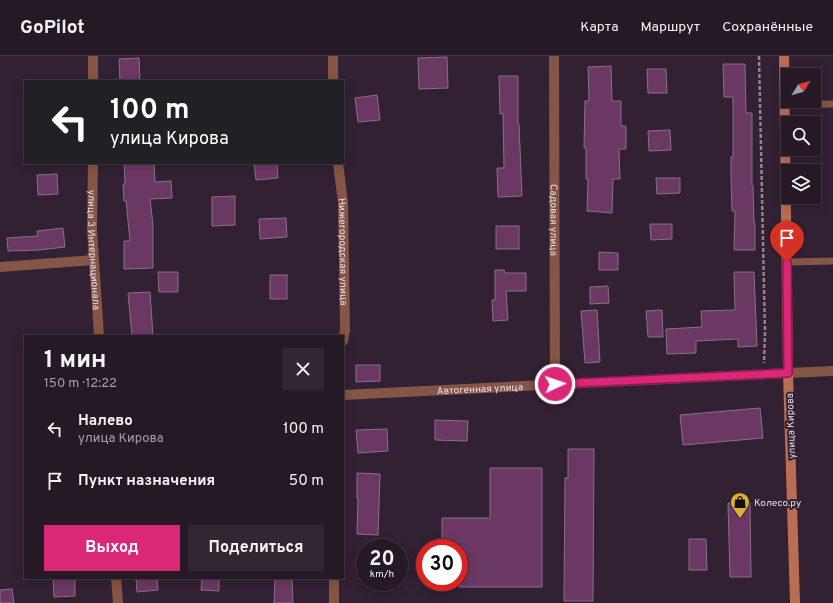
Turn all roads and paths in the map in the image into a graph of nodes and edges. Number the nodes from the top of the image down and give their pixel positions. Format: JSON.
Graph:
{"nodes":[{"id":1,"x":93,"y":56,"type":"edge"},
{"id":2,"x":333,"y":56,"type":"edge"},
{"id":3,"x":554,"y":56,"type":"edge"},
{"id":4,"x":759,"y":56,"type":"edge"},
{"id":5,"x":784,"y":56,"type":"edge"},
{"id":6,"x":784,"y":68,"type":"edge"},
{"id":7,"x":93,"y":80,"type":"edge"},
{"id":8,"x":333,"y":80,"type":"edge"},
{"id":9,"x":821,"y":104,"type":"edge"},
{"id":10,"x":833,"y":104,"type":"edge"},
{"id":11,"x":785,"y":108,"type":"edge"},
{"id":12,"x":93,"y":164,"type":"edge"},
{"id":13,"x":338,"y":164,"type":"edge"},
{"id":14,"x":94,"y":260,"type":"junction"},
{"id":15,"x":833,"y":261,"type":"edge"},
{"id":16,"x":787,"y":262,"type":"junction"},
{"id":17,"x":0,"y":267,"type":"edge"},
{"id":18,"x":99,"y":335,"type":"edge"},
{"id":19,"x":344,"y":336,"type":"edge"},
{"id":20,"x":833,"y":371,"type":"edge"},
{"id":21,"x":788,"y":373,"type":"junction"},
{"id":22,"x":764,"y":374,"type":"junction"},
{"id":23,"x":555,"y":384,"type":"junction"},
{"id":24,"x":344,"y":395,"type":"edge"},
{"id":25,"x":116,"y":579,"type":"edge"},
{"id":26,"x":334,"y":579,"type":"edge"},
{"id":27,"x":118,"y":603,"type":"edge"},
{"id":28,"x":334,"y":603,"type":"edge"},
{"id":29,"x":795,"y":603,"type":"edge"}],
"edges":[{"from":1,"to":7,"type":"street"},
{"from":2,"to":8,"type":"street"},
{"from":3,"to":23,"type":"street","name":"Садовая улица"},
{"from":4,"to":22,"type":"path"},
{"from":5,"to":6,"type":"main road","name":"улица Кирова"},
{"from":9,"to":10,"type":"lane"},
{"from":11,"to":16,"type":"main road","name":"улица Кирова"},
{"from":12,"to":14,"type":"street","name":"улица 3 Интернационала"},
{"from":13,"to":19,"type":"street","name":"Нижегородская улица"},
{"from":14,"to":17,"type":"street"},
{"from":14,"to":18,"type":"street","name":"улица 3 Интернационала"},
{"from":15,"to":16,"type":"lane"},
{"from":16,"to":21,"type":"main road","name":"улица Кирова"},
{"from":20,"to":21,"type":"street","name":"Автогенная улица"},
{"from":21,"to":22,"type":"street","name":"Автогенная улица"},
{"from":21,"to":29,"type":"main road","name":"улица Кирова"},
{"from":22,"to":23,"type":"street","name":"Автогенная улица"},
{"from":23,"to":24,"type":"street","name":"Автогенная улица"},
{"from":25,"to":27,"type":"street"},
{"from":26,"to":28,"type":"street"}]}
